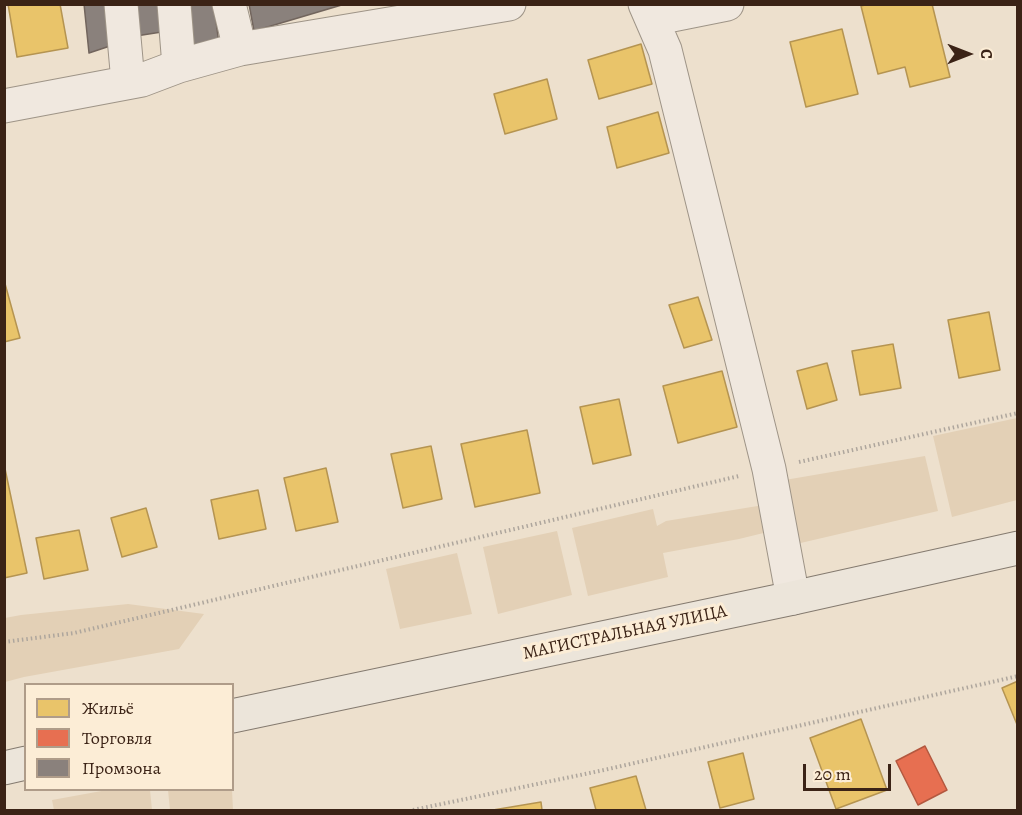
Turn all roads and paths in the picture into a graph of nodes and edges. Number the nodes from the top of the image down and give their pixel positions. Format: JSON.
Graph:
{"nodes":[{"id":1,"x":121,"y":4,"type":"edge"},
{"id":2,"x":174,"y":4,"type":"edge"},
{"id":3,"x":229,"y":4,"type":"edge"},
{"id":4,"x":509,"y":4,"type":"edge"},
{"id":5,"x":727,"y":4,"type":"edge"},
{"id":6,"x":648,"y":12,"type":"edge"},
{"id":7,"x":240,"y":49,"type":"junction"},
{"id":8,"x":179,"y":66,"type":"junction"},
{"id":9,"x":128,"y":82,"type":"junction"},
{"id":10,"x":4,"y":106,"type":"edge"},
{"id":11,"x":1017,"y":413,"type":"edge"},
{"id":12,"x":769,"y":469,"type":"junction"},
{"id":13,"x":1017,"y":548,"type":"edge"},
{"id":14,"x":793,"y":598,"type":"junction"},
{"id":15,"x":4,"y":642,"type":"edge"},
{"id":16,"x":1017,"y":676,"type":"edge"},
{"id":17,"x":234,"y":717,"type":"edge"},
{"id":18,"x":24,"y":763,"type":"edge"},
{"id":19,"x":4,"y":768,"type":"edge"},
{"id":20,"x":413,"y":810,"type":"edge"}],
"edges":[{"from":1,"to":9,"type":"street"},
{"from":2,"to":8,"type":"street"},
{"from":3,"to":7,"type":"street"},
{"from":4,"to":7,"type":"street"},
{"from":5,"to":6,"type":"street"},
{"from":6,"to":12,"type":"street"},
{"from":7,"to":8,"type":"street"},
{"from":8,"to":9,"type":"street"},
{"from":9,"to":10,"type":"street"},
{"from":11,"to":12,"type":"path"},
{"from":12,"to":14,"type":"street"},
{"from":12,"to":15,"type":"path"},
{"from":13,"to":14,"type":"main road","name":"МАГИСТРАЛЬНАЯ УЛИЦА"},
{"from":14,"to":17,"type":"main road","name":"МАГИСТРАЛЬНАЯ УЛИЦА"},
{"from":16,"to":20,"type":"path"},
{"from":18,"to":19,"type":"main road"}]}
